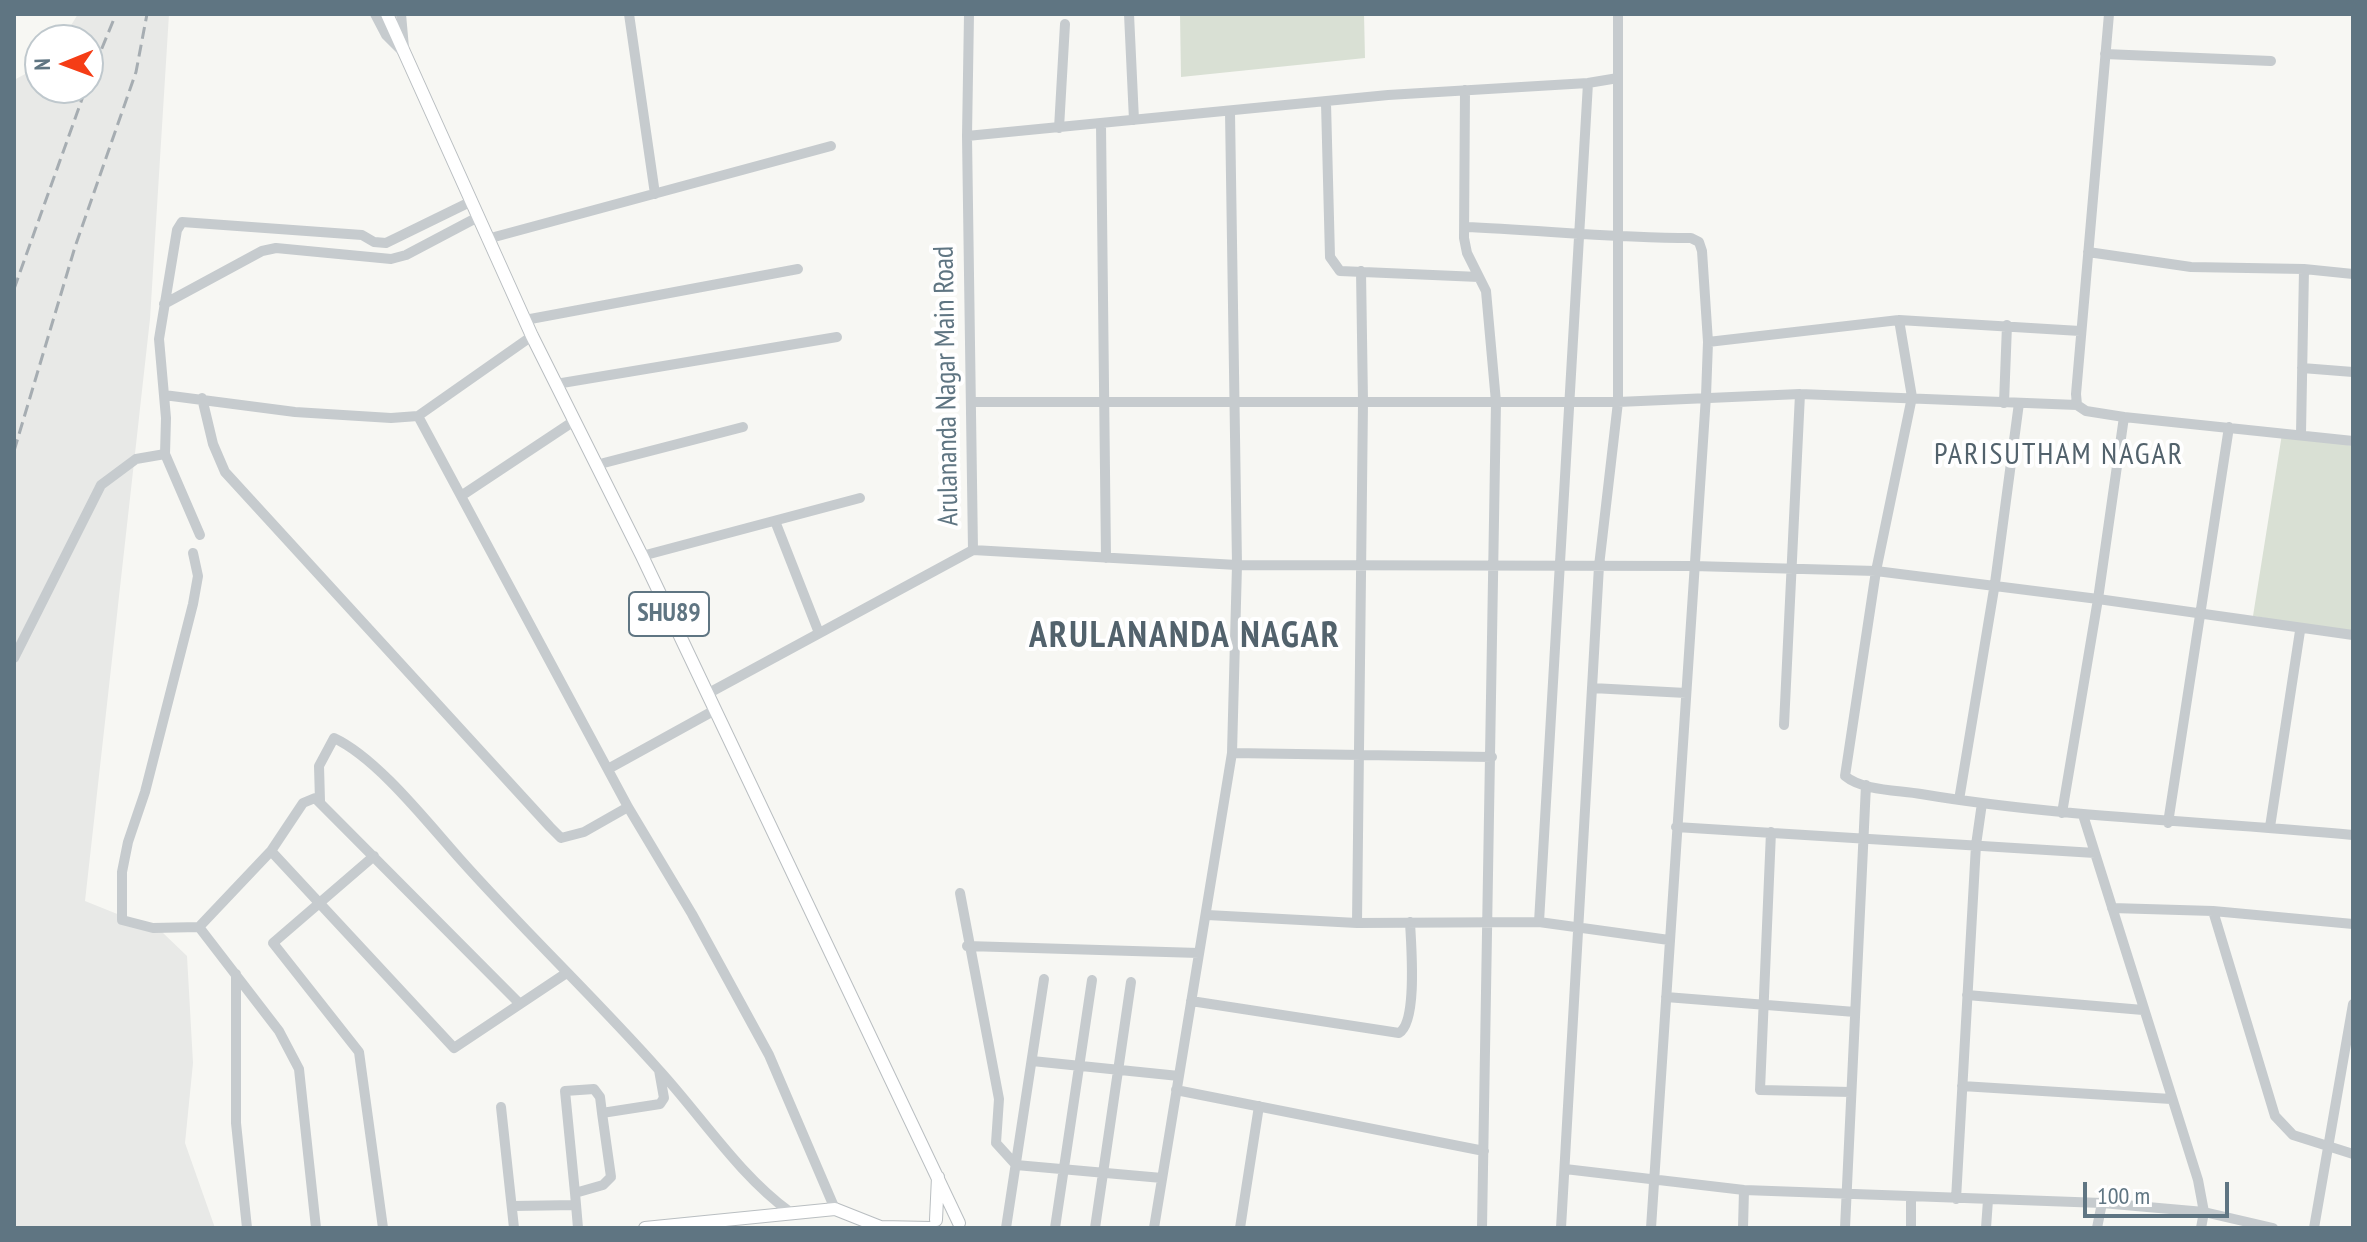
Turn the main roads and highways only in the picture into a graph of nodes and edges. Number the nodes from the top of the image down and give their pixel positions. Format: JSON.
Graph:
{"nodes":[{"id":1,"x":387,"y":14,"type":"edge"},
{"id":2,"x":938,"y":1174,"type":"junction"},
{"id":3,"x":932,"y":1225,"type":"edge"},
{"id":4,"x":960,"y":1226,"type":"edge"},
{"id":5,"x":645,"y":1228,"type":"edge"},
{"id":6,"x":882,"y":1228,"type":"edge"}],
"edges":[{"from":1,"to":2,"type":"main road","number":"SHU89"},
{"from":2,"to":3,"type":"main road","number":"SHU89"},
{"from":2,"to":4,"type":"main road","number":"SHU89"},
{"from":3,"to":4,"type":"main road","number":"SHU89"},
{"from":3,"to":6,"type":"main road"},
{"from":5,"to":6,"type":"main road"}]}
